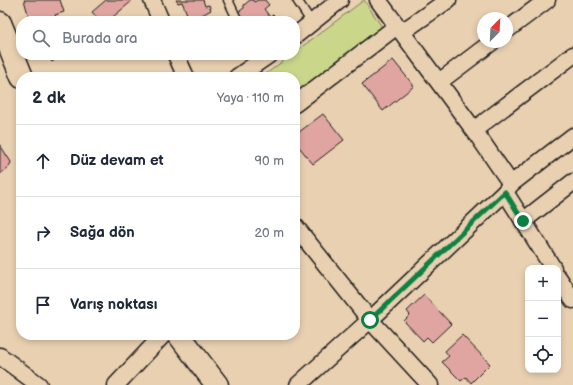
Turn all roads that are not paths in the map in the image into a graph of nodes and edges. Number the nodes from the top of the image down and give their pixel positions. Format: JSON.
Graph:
{"nodes":[{"id":1,"x":152,"y":0,"type":"edge"},
{"id":2,"x":228,"y":0,"type":"edge"},
{"id":3,"x":297,"y":0,"type":"edge"},
{"id":4,"x":340,"y":0,"type":"edge"},
{"id":5,"x":378,"y":0,"type":"edge"},
{"id":6,"x":448,"y":0,"type":"edge"},
{"id":7,"x":547,"y":0,"type":"edge"},
{"id":8,"x":159,"y":16,"type":"edge"},
{"id":9,"x":236,"y":16,"type":"edge"},
{"id":10,"x":0,"y":23,"type":"edge"},
{"id":11,"x":312,"y":23,"type":"junction"},
{"id":12,"x":513,"y":26,"type":"edge"},
{"id":13,"x":400,"y":29,"type":"junction"},
{"id":14,"x":300,"y":32,"type":"edge"},
{"id":15,"x":484,"y":48,"type":"edge"},
{"id":16,"x":573,"y":55,"type":"edge"},
{"id":17,"x":178,"y":60,"type":"edge"},
{"id":18,"x":258,"y":60,"type":"edge"},
{"id":19,"x":20,"y":72,"type":"edge"},
{"id":20,"x":184,"y":72,"type":"edge"},
{"id":21,"x":243,"y":72,"type":"edge"},
{"id":22,"x":439,"y":82,"type":"junction"},
{"id":23,"x":300,"y":100,"type":"edge"},
{"id":24,"x":474,"y":130,"type":"junction"},
{"id":25,"x":573,"y":136,"type":"edge"},
{"id":26,"x":573,"y":182,"type":"edge"},
{"id":27,"x":508,"y":188,"type":"junction"},
{"id":28,"x":523,"y":221,"type":"junction"},
{"id":29,"x":300,"y":232,"type":"edge"},
{"id":30,"x":551,"y":265,"type":"edge"},
{"id":31,"x":561,"y":282,"type":"edge"},
{"id":32,"x":573,"y":300,"type":"edge"},
{"id":33,"x":370,"y":320,"type":"junction"},
{"id":34,"x":158,"y":340,"type":"edge"},
{"id":35,"x":183,"y":340,"type":"edge"},
{"id":36,"x":0,"y":356,"type":"edge"},
{"id":37,"x":39,"y":385,"type":"edge"},
{"id":38,"x":116,"y":385,"type":"edge"},
{"id":39,"x":217,"y":385,"type":"edge"},
{"id":40,"x":298,"y":385,"type":"edge"},
{"id":41,"x":430,"y":385,"type":"edge"}],
"edges":[{"from":1,"to":8,"type":"street"},
{"from":2,"to":9,"type":"lane"},
{"from":3,"to":11,"type":"lane"},
{"from":4,"to":11,"type":"street"},
{"from":5,"to":13,"type":"street"},
{"from":6,"to":13,"type":"street"},
{"from":7,"to":12,"type":"street"},
{"from":10,"to":19,"type":"street"},
{"from":11,"to":14,"type":"street"},
{"from":13,"to":22,"type":"street"},
{"from":13,"to":23,"type":"street"},
{"from":15,"to":22,"type":"street"},
{"from":16,"to":24,"type":"street"},
{"from":17,"to":20,"type":"street"},
{"from":18,"to":21,"type":"street"},
{"from":22,"to":24,"type":"street"},
{"from":24,"to":27,"type":"street"},
{"from":25,"to":27,"type":"street"},
{"from":26,"to":28,"type":"street"},
{"from":27,"to":28,"type":"street"},
{"from":27,"to":33,"type":"street"},
{"from":28,"to":30,"type":"street"},
{"from":29,"to":33,"type":"street"},
{"from":31,"to":32,"type":"street"},
{"from":33,"to":40,"type":"street"},
{"from":33,"to":41,"type":"street"},
{"from":34,"to":38,"type":"street"},
{"from":35,"to":39,"type":"street"},
{"from":36,"to":37,"type":"street"}]}
